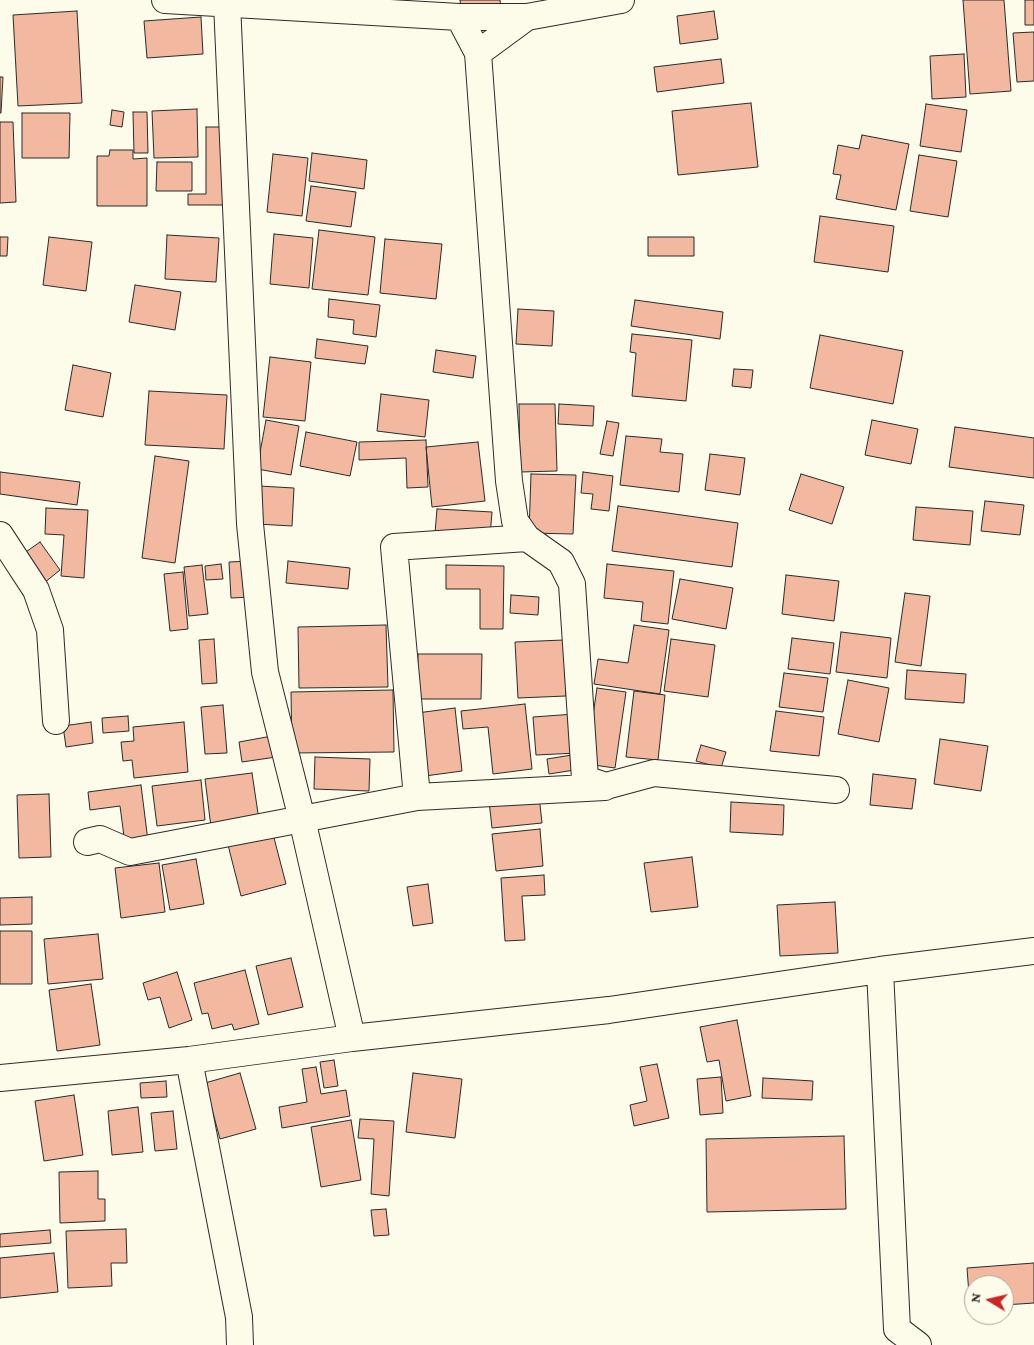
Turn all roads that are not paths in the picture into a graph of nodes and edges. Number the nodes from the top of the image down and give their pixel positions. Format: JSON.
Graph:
{"nodes":[{"id":1,"x":165,"y":0,"type":"edge"},
{"id":2,"x":621,"y":0,"type":"edge"},
{"id":3,"x":227,"y":2,"type":"junction"},
{"id":4,"x":381,"y":6,"type":"edge"},
{"id":5,"x":459,"y":17,"type":"junction"},
{"id":6,"x":527,"y":17,"type":"junction"},
{"id":7,"x":478,"y":53,"type":"junction"},
{"id":8,"x":0,"y":535,"type":"edge"},
{"id":9,"x":527,"y":538,"type":"junction"},
{"id":10,"x":56,"y":720,"type":"dead end"},
{"id":11,"x":606,"y":786,"type":"junction"},
{"id":12,"x":836,"y":790,"type":"dead end"},
{"id":13,"x":417,"y":797,"type":"junction"},
{"id":14,"x":302,"y":819,"type":"junction"},
{"id":15,"x":86,"y":842,"type":"dead end"},
{"id":16,"x":1034,"y":951,"type":"edge"},
{"id":17,"x":880,"y":970,"type":"junction"},
{"id":18,"x":352,"y":1038,"type":"junction"},
{"id":19,"x":189,"y":1060,"type":"junction"},
{"id":20,"x":0,"y":1078,"type":"edge"},
{"id":21,"x":240,"y":1345,"type":"edge"},
{"id":22,"x":918,"y":1345,"type":"edge"}],
"edges":[{"from":1,"to":3,"type":"street"},
{"from":2,"to":6,"type":"street"},
{"from":3,"to":4,"type":"street"},
{"from":3,"to":14,"type":"street"},
{"from":4,"to":5,"type":"street"},
{"from":5,"to":6,"type":"street"},
{"from":5,"to":7,"type":"street"},
{"from":6,"to":7,"type":"street"},
{"from":7,"to":9,"type":"street"},
{"from":8,"to":10,"type":"street"},
{"from":9,"to":11,"type":"street"},
{"from":9,"to":13,"type":"street"},
{"from":11,"to":12,"type":"street"},
{"from":11,"to":13,"type":"street"},
{"from":13,"to":14,"type":"street"},
{"from":14,"to":15,"type":"street"},
{"from":14,"to":18,"type":"street"},
{"from":16,"to":17,"type":"street"},
{"from":17,"to":18,"type":"street"},
{"from":17,"to":22,"type":"street"},
{"from":18,"to":19,"type":"street"},
{"from":19,"to":20,"type":"street"},
{"from":19,"to":21,"type":"street"}]}
